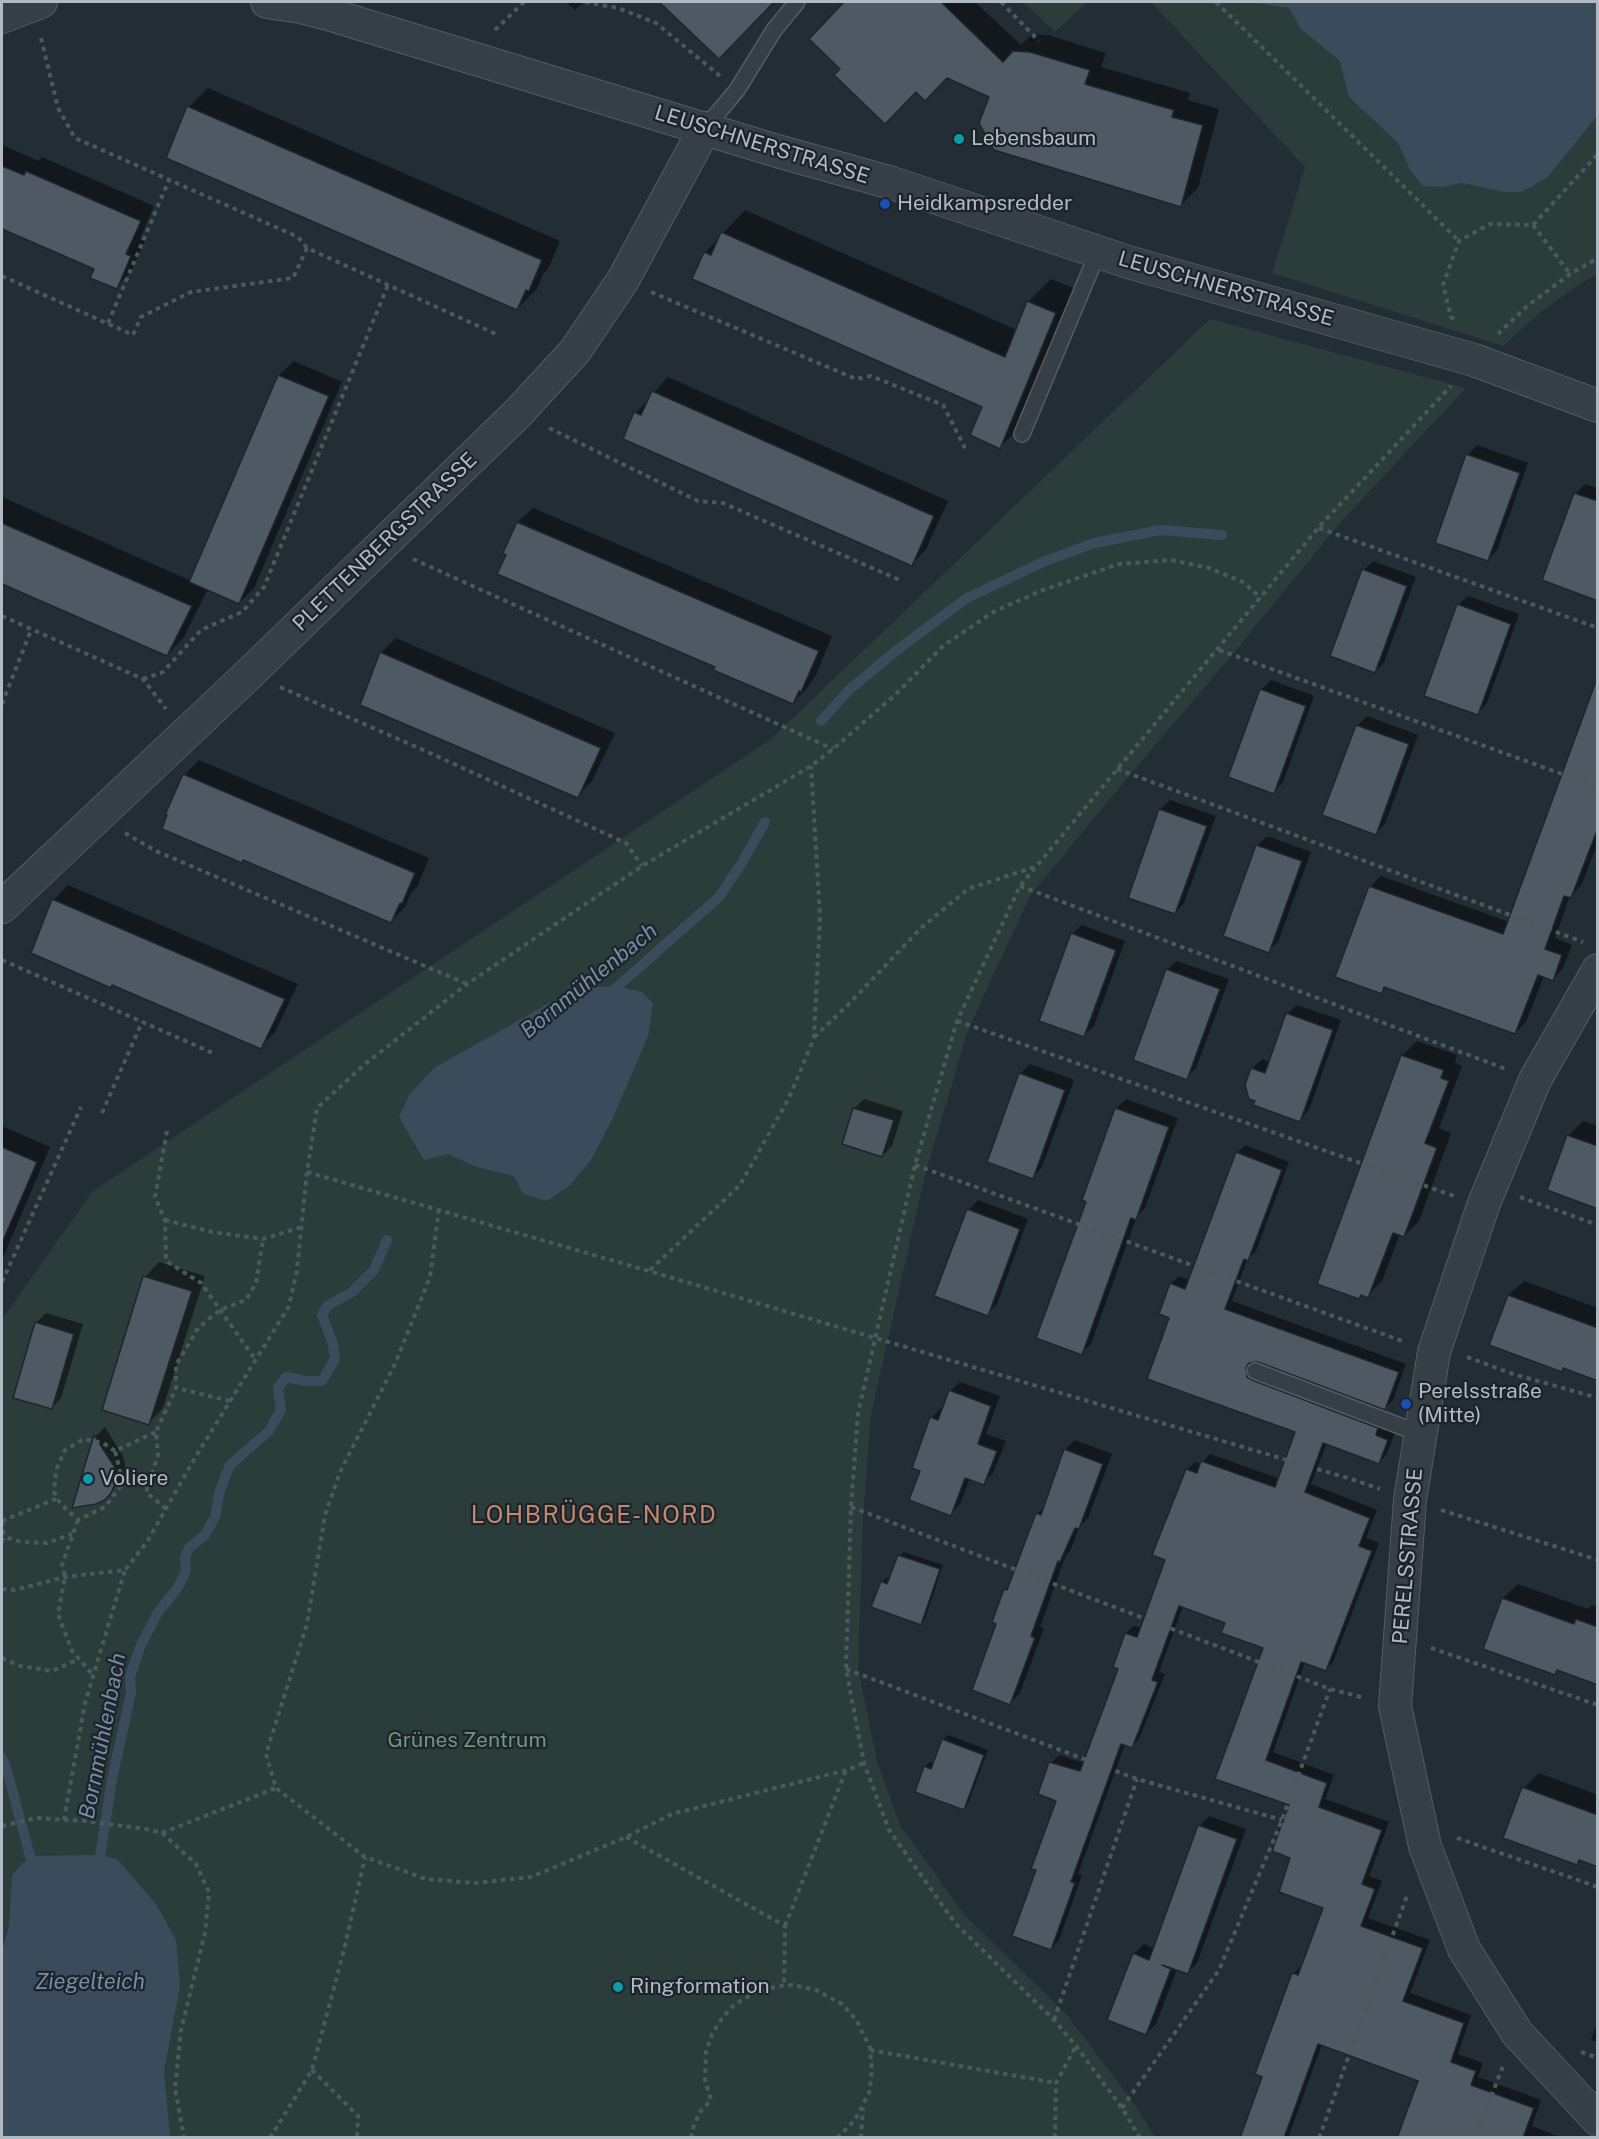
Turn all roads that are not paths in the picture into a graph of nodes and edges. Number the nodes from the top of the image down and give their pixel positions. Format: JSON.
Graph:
{"nodes":[{"id":1,"x":267,"y":2,"type":"edge"},
{"id":2,"x":797,"y":2,"type":"edge"},
{"id":3,"x":37,"y":3,"type":"edge"},
{"id":4,"x":2,"y":17,"type":"edge"},
{"id":5,"x":705,"y":128,"type":"junction"},
{"id":6,"x":1098,"y":252,"type":"junction"},
{"id":7,"x":1598,"y":406,"type":"edge"},
{"id":8,"x":1022,"y":434,"type":"dead end"},
{"id":9,"x":2,"y":907,"type":"edge"},
{"id":10,"x":1592,"y":956,"type":"edge"},
{"id":11,"x":1255,"y":1371,"type":"dead end"},
{"id":12,"x":1421,"y":1434,"type":"junction"},
{"id":13,"x":1598,"y":2120,"type":"edge"}],
"edges":[{"from":1,"to":5,"type":"street","name":"LEUSCHNERSTRASSE"},
{"from":2,"to":5,"type":"lane"},
{"from":3,"to":4,"type":"street"},
{"from":5,"to":6,"type":"street","name":"LEUSCHNERSTRASSE"},
{"from":5,"to":9,"type":"street","name":"PLETTENBERGSTRASSE"},
{"from":6,"to":7,"type":"street","name":"LEUSCHNERSTRASSE"},
{"from":6,"to":8,"type":"lane"},
{"from":10,"to":12,"type":"street","name":"PERELSSTRASSE"},
{"from":11,"to":12,"type":"lane"},
{"from":12,"to":13,"type":"street","name":"PERELSSTRASSE"}]}
